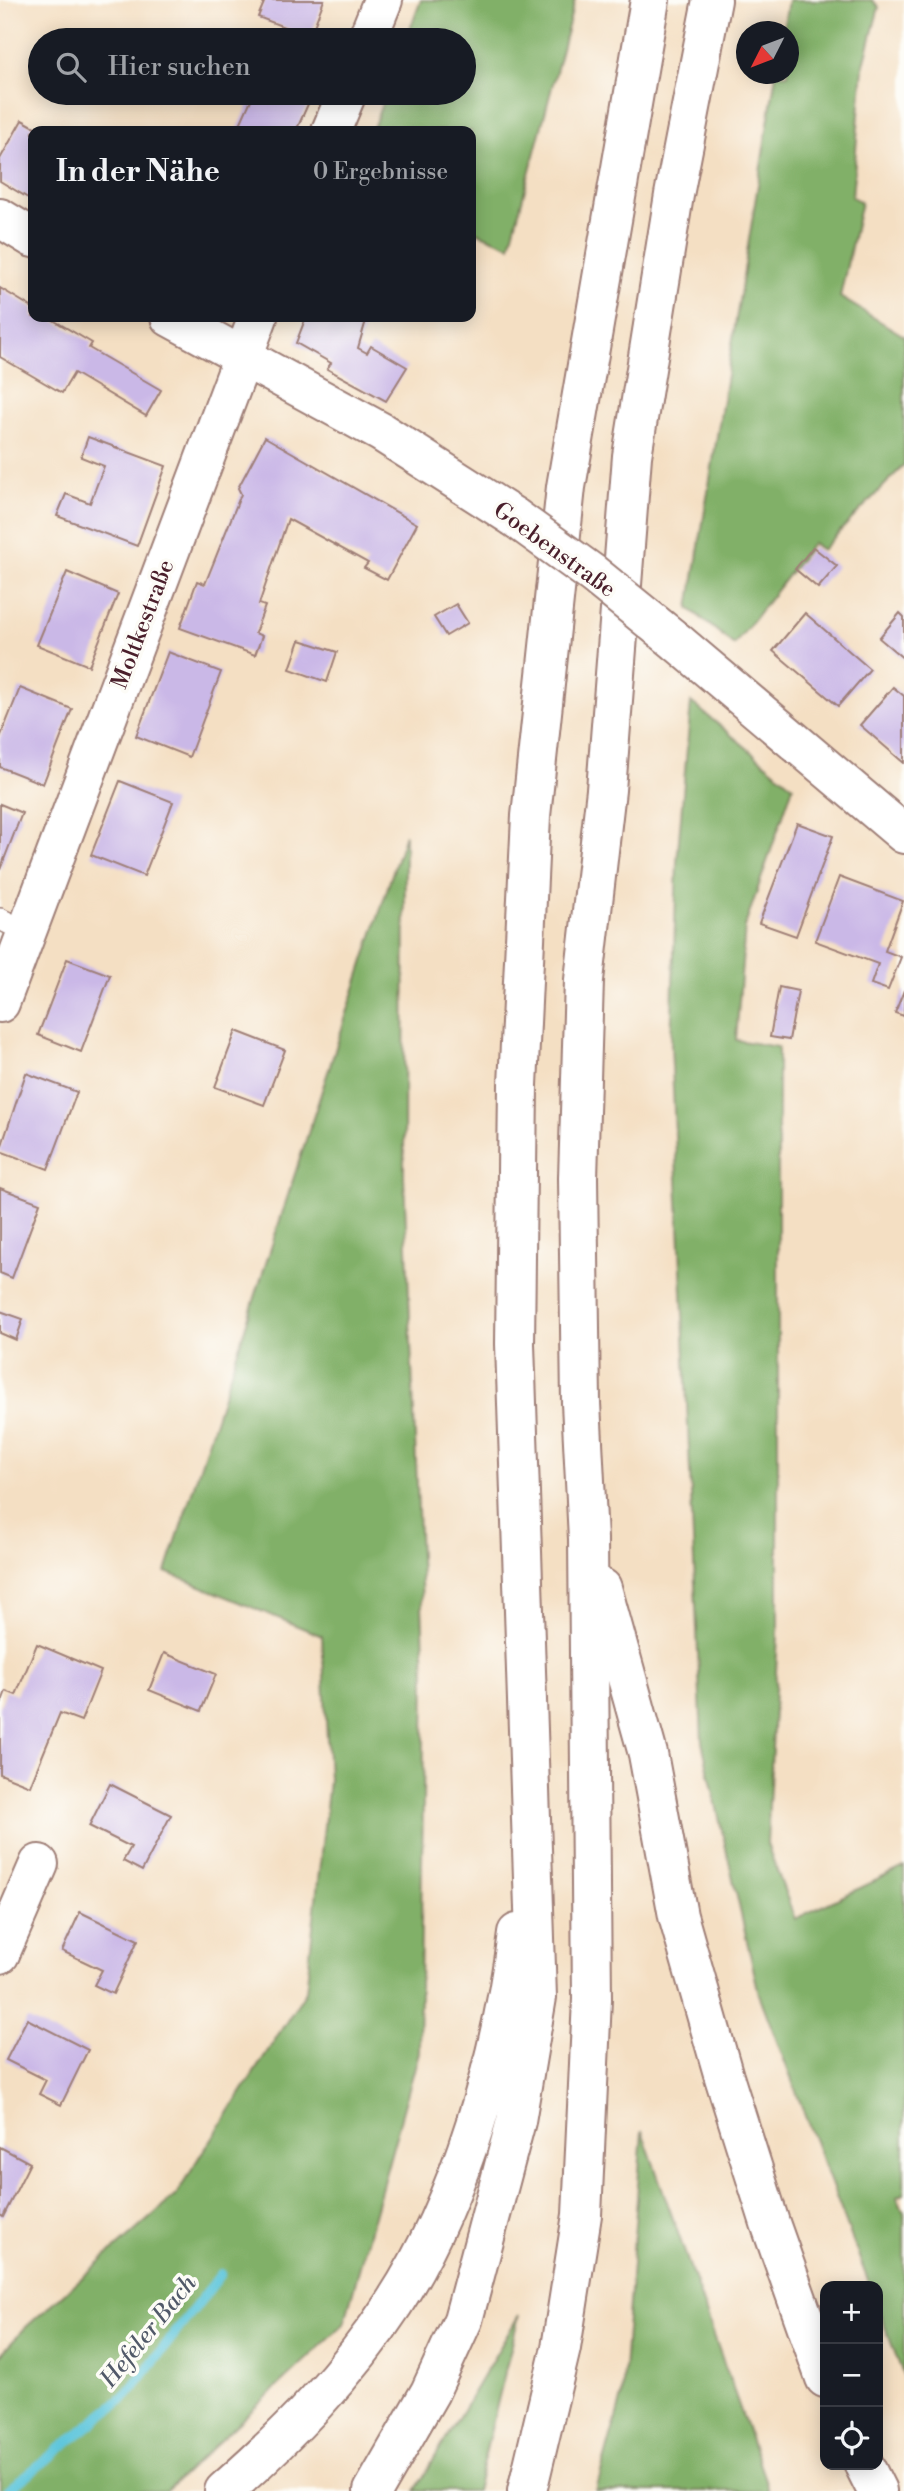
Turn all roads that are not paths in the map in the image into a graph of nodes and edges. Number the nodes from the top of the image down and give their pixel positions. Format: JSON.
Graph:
{"nodes":[{"id":1,"x":383,"y":0,"type":"edge"},
{"id":2,"x":650,"y":0,"type":"edge"},
{"id":3,"x":712,"y":0,"type":"edge"},
{"id":4,"x":372,"y":28,"type":"edge"},
{"id":5,"x":341,"y":105,"type":"edge"},
{"id":6,"x":333,"y":126,"type":"edge"},
{"id":7,"x":0,"y":218,"type":"edge"},
{"id":8,"x":28,"y":234,"type":"edge"},
{"id":9,"x":179,"y":322,"type":"edge"},
{"id":10,"x":256,"y":322,"type":"edge"},
{"id":11,"x":242,"y":358,"type":"junction"},
{"id":12,"x":904,"y":834,"type":"edge"},
{"id":13,"x":13,"y":925,"type":"edge"},
{"id":14,"x":0,"y":1003,"type":"edge"},
{"id":15,"x":588,"y":1539,"type":"junction"},
{"id":16,"x":531,"y":1816,"type":"junction"},
{"id":17,"x":39,"y":1864,"type":"dead end"},
{"id":18,"x":0,"y":1954,"type":"edge"},
{"id":19,"x":820,"y":2364,"type":"edge"},
{"id":20,"x":866,"y":2470,"type":"edge"},
{"id":21,"x":224,"y":2491,"type":"edge"},
{"id":22,"x":373,"y":2491,"type":"edge"},
{"id":23,"x":527,"y":2491,"type":"edge"},
{"id":24,"x":877,"y":2491,"type":"edge"}],
"edges":[{"from":1,"to":4,"type":"main road"},
{"from":2,"to":16,"type":"main road"},
{"from":3,"to":15,"type":"main road"},
{"from":5,"to":6,"type":"main road"},
{"from":7,"to":8,"type":"main road"},
{"from":9,"to":11,"type":"main road","name":"Goebenstraße"},
{"from":10,"to":11,"type":"main road","name":"Moltkestraße"},
{"from":11,"to":12,"type":"main road","name":"Goebenstraße","bridge":true},
{"from":11,"to":13,"type":"main road","name":"Moltkestraße"},
{"from":13,"to":14,"type":"main road","name":"Moltkestraße"},
{"from":15,"to":19,"type":"main road"},
{"from":15,"to":23,"type":"main road"},
{"from":16,"to":21,"type":"main road"},
{"from":16,"to":22,"type":"main road"},
{"from":17,"to":18,"type":"main road"},
{"from":20,"to":24,"type":"main road"}]}
